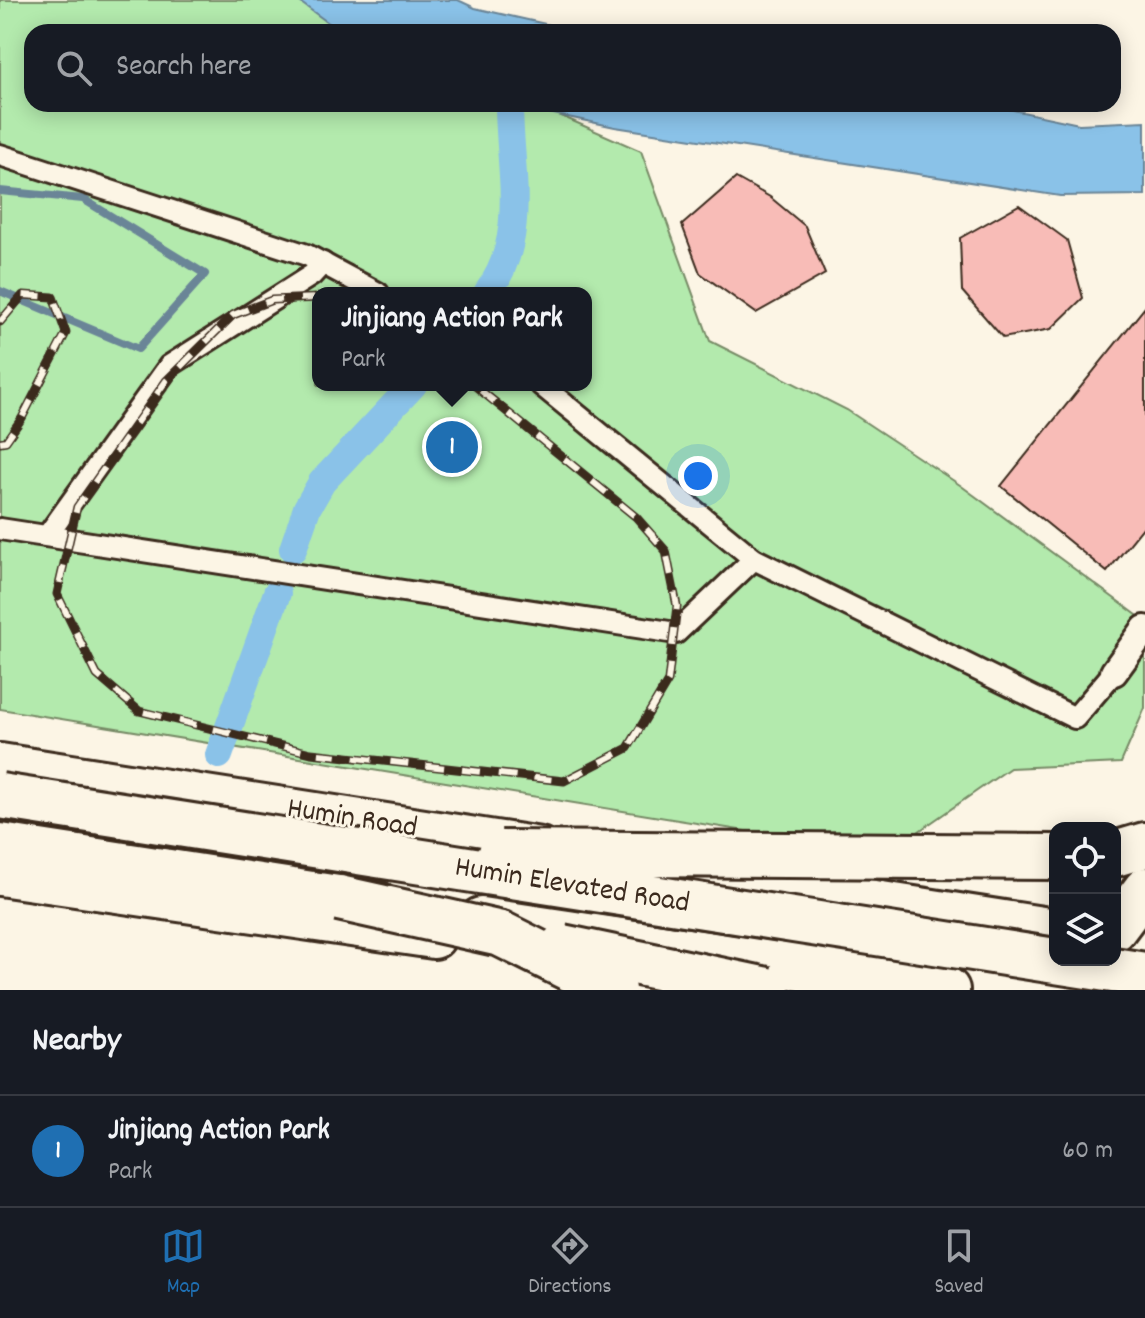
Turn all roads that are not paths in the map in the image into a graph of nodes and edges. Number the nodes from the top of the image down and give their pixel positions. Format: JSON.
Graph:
{"nodes":[{"id":1,"x":0,"y":155,"type":"edge"},
{"id":2,"x":323,"y":263,"type":"junction"},
{"id":3,"x":367,"y":287,"type":"edge"},
{"id":4,"x":548,"y":391,"type":"edge"},
{"id":5,"x":0,"y":529,"type":"edge"},
{"id":6,"x":47,"y":536,"type":"junction"},
{"id":7,"x":754,"y":559,"type":"junction"},
{"id":8,"x":1145,"y":629,"type":"edge"},
{"id":9,"x":1114,"y":672,"type":"joint"},
{"id":10,"x":0,"y":765,"type":"edge"},
{"id":11,"x":76,"y":776,"type":"junction"},
{"id":12,"x":0,"y":796,"type":"edge"},
{"id":13,"x":1145,"y":845,"type":"edge"},
{"id":14,"x":0,"y":846,"type":"edge"},
{"id":15,"x":1121,"y":852,"type":"edge"},
{"id":16,"x":1049,"y":857,"type":"edge"},
{"id":17,"x":0,"y":874,"type":"edge"},
{"id":18,"x":342,"y":874,"type":"junction"},
{"id":19,"x":1145,"y":889,"type":"edge"},
{"id":20,"x":1121,"y":921,"type":"edge"},
{"id":21,"x":1049,"y":929,"type":"edge"},
{"id":22,"x":501,"y":934,"type":"junction"},
{"id":23,"x":1121,"y":940,"type":"edge"},
{"id":24,"x":1145,"y":944,"type":"edge"},
{"id":25,"x":1085,"y":966,"type":"edge"},
{"id":26,"x":1145,"y":977,"type":"edge"},
{"id":27,"x":717,"y":984,"type":"edge"},
{"id":28,"x":613,"y":990,"type":"edge"},
{"id":29,"x":767,"y":990,"type":"edge"},
{"id":30,"x":789,"y":990,"type":"edge"},
{"id":31,"x":947,"y":990,"type":"edge"},
{"id":32,"x":1064,"y":990,"type":"edge"},
{"id":33,"x":1138,"y":990,"type":"edge"}],
"edges":[{"from":1,"to":2,"type":"street"},
{"from":2,"to":3,"type":"street"},
{"from":2,"to":6,"type":"street"},
{"from":4,"to":7,"type":"street"},
{"from":5,"to":6,"type":"street"},
{"from":6,"to":7,"type":"street"},
{"from":7,"to":9,"type":"street"},
{"from":8,"to":9,"type":"street"},
{"from":10,"to":11,"type":"main road","name":"Humin Road"},
{"from":11,"to":18,"type":"main road","name":"Humin Road"},
{"from":11,"to":21,"type":"main road","name":"Humin Road"},
{"from":12,"to":18,"type":"highway","name":"Humin Elevated Road","bridge":true},
{"from":13,"to":15,"type":"highway"},
{"from":14,"to":18,"type":"highway","name":"Humin Elevated Road"},
{"from":16,"to":18,"type":"highway","bridge":true},
{"from":17,"to":27,"type":"main road"},
{"from":18,"to":22,"type":"highway","bridge":true},
{"from":18,"to":26,"type":"highway","name":"Humin Elevated Road","bridge":true},
{"from":18,"to":31,"type":"highway","name":"Humin Elevated Road","bridge":true},
{"from":19,"to":20,"type":"main road"},
{"from":22,"to":28,"type":"highway","bridge":true},
{"from":22,"to":29,"type":"highway","bridge":true},
{"from":23,"to":24,"type":"main road"},
{"from":25,"to":32,"type":"main road"},
{"from":26,"to":33,"type":"main road"},
{"from":27,"to":30,"type":"main road"}]}
